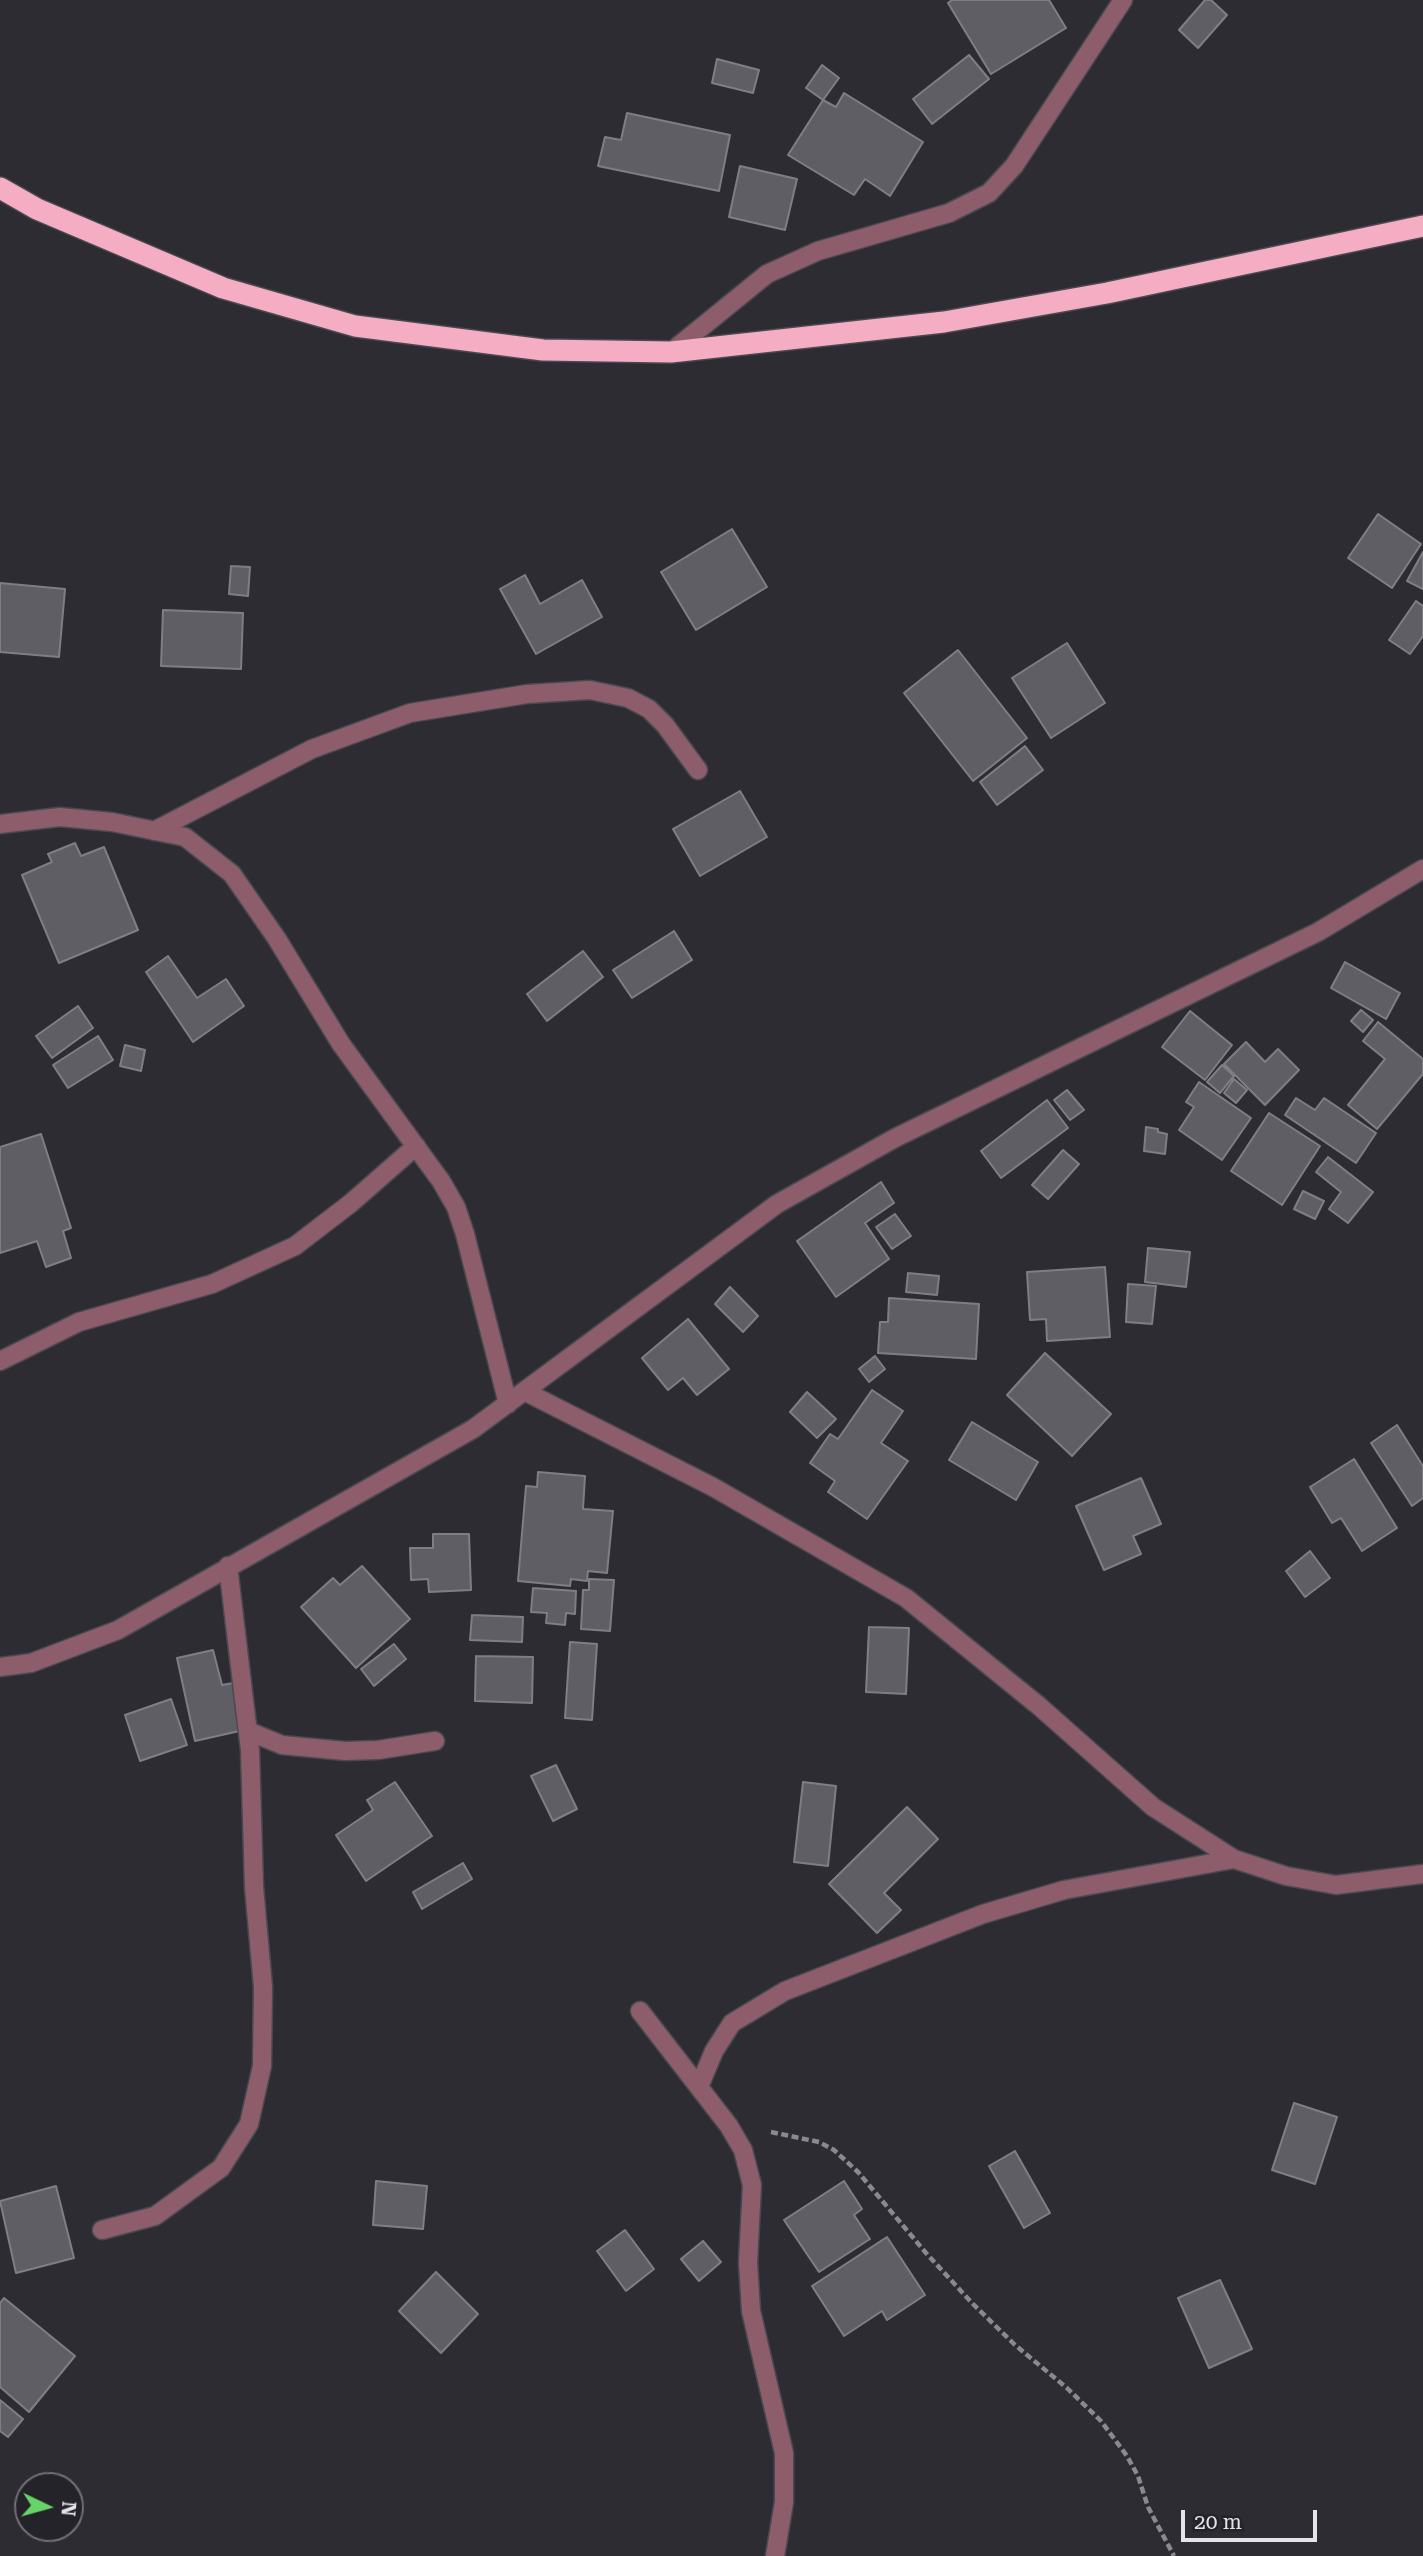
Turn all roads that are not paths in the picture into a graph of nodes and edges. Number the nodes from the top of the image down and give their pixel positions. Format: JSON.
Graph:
{"nodes":[{"id":1,"x":1123,"y":0,"type":"edge"},
{"id":2,"x":0,"y":188,"type":"edge"},
{"id":3,"x":1423,"y":226,"type":"edge"},
{"id":4,"x":671,"y":352,"type":"junction"},
{"id":5,"x":698,"y":770,"type":"dead end"},
{"id":6,"x":0,"y":824,"type":"edge"},
{"id":7,"x":154,"y":831,"type":"junction"},
{"id":8,"x":1423,"y":869,"type":"edge"},
{"id":9,"x":416,"y":1146,"type":"junction"},
{"id":10,"x":0,"y":1361,"type":"edge"},
{"id":11,"x":524,"y":1391,"type":"junction"},
{"id":12,"x":508,"y":1404,"type":"junction"},
{"id":13,"x":228,"y":1566,"type":"junction"},
{"id":14,"x":0,"y":1667,"type":"edge"},
{"id":15,"x":248,"y":1731,"type":"junction"},
{"id":16,"x":435,"y":1741,"type":"dead end"},
{"id":17,"x":1234,"y":1859,"type":"junction"},
{"id":18,"x":1423,"y":1874,"type":"edge"},
{"id":19,"x":640,"y":2011,"type":"dead end"},
{"id":20,"x":699,"y":2087,"type":"junction"},
{"id":21,"x":102,"y":2230,"type":"dead end"},
{"id":22,"x":775,"y":2556,"type":"edge"}],
"edges":[{"from":1,"to":4,"type":"street"},
{"from":2,"to":4,"type":"highway"},
{"from":3,"to":4,"type":"highway"},
{"from":5,"to":7,"type":"street"},
{"from":6,"to":7,"type":"street"},
{"from":7,"to":9,"type":"street"},
{"from":8,"to":11,"type":"street"},
{"from":9,"to":10,"type":"street"},
{"from":9,"to":12,"type":"street"},
{"from":11,"to":12,"type":"street"},
{"from":11,"to":17,"type":"street"},
{"from":12,"to":13,"type":"street"},
{"from":13,"to":14,"type":"street"},
{"from":13,"to":15,"type":"street"},
{"from":15,"to":16,"type":"street"},
{"from":15,"to":21,"type":"street"},
{"from":17,"to":18,"type":"street"},
{"from":17,"to":20,"type":"street"},
{"from":19,"to":20,"type":"street"},
{"from":20,"to":22,"type":"street"}]}
